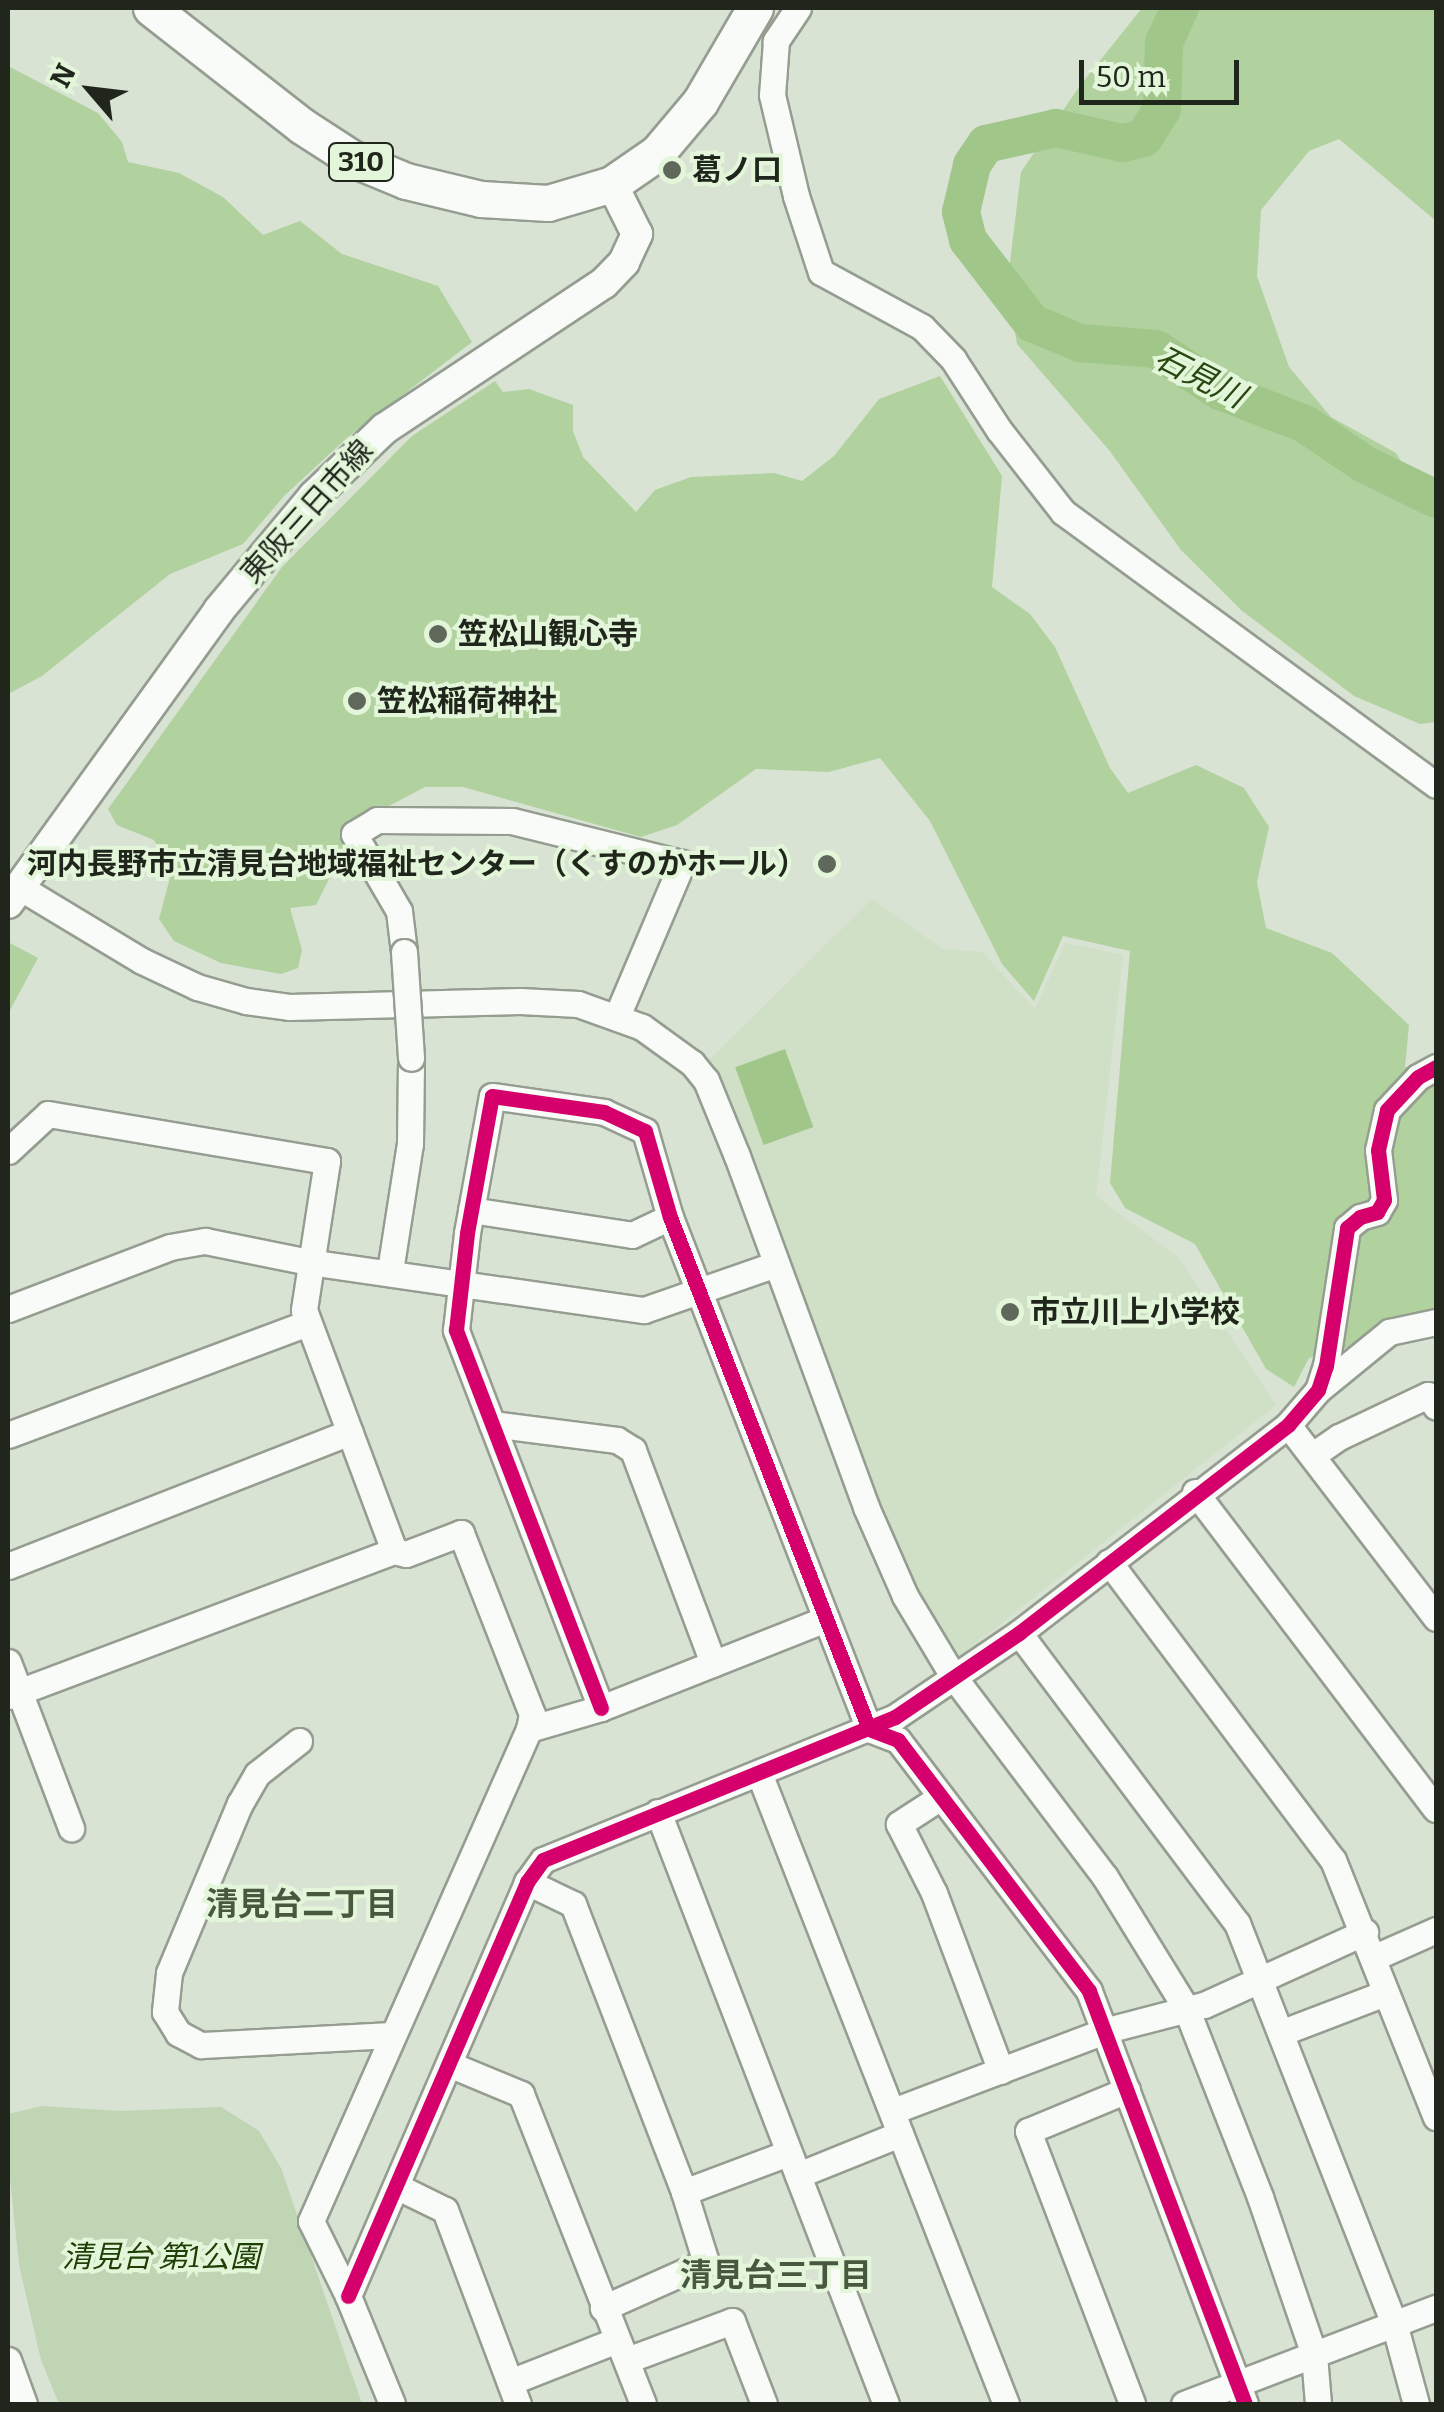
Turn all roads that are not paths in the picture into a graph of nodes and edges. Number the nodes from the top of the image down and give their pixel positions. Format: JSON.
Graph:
{"nodes":[{"id":1,"x":151,"y":8,"type":"edge"},
{"id":2,"x":755,"y":8,"type":"edge"},
{"id":3,"x":798,"y":8,"type":"edge"},
{"id":4,"x":612,"y":184,"type":"junction"},
{"id":5,"x":1436,"y":786,"type":"edge"},
{"id":6,"x":14,"y":896,"type":"edge"},
{"id":7,"x":617,"y":1016,"type":"junction"},
{"id":8,"x":1436,"y":1068,"type":"edge"},
{"id":9,"x":8,"y":1152,"type":"edge"},
{"id":10,"x":471,"y":1210,"type":"junction"},
{"id":11,"x":670,"y":1217,"type":"junction"},
{"id":12,"x":309,"y":1262,"type":"junction"},
{"id":13,"x":776,"y":1264,"type":"junction"},
{"id":14,"x":390,"y":1272,"type":"junction"},
{"id":15,"x":461,"y":1283,"type":"junction"},
{"id":16,"x":698,"y":1290,"type":"junction"},
{"id":17,"x":8,"y":1309,"type":"edge"},
{"id":18,"x":1436,"y":1322,"type":"edge"},
{"id":19,"x":307,"y":1323,"type":"junction"},
{"id":20,"x":1318,"y":1390,"type":"junction"},
{"id":21,"x":1434,"y":1397,"type":"edge"},
{"id":22,"x":492,"y":1424,"type":"junction"},
{"id":23,"x":1288,"y":1425,"type":"junction"},
{"id":24,"x":350,"y":1432,"type":"junction"},
{"id":25,"x":8,"y":1435,"type":"edge"},
{"id":26,"x":1313,"y":1455,"type":"junction"},
{"id":27,"x":1195,"y":1492,"type":"junction"},
{"id":28,"x":394,"y":1550,"type":"junction"},
{"id":29,"x":1109,"y":1562,"type":"junction"},
{"id":30,"x":8,"y":1566,"type":"edge"},
{"id":31,"x":826,"y":1618,"type":"junction"},
{"id":32,"x":1436,"y":1618,"type":"edge"},
{"id":33,"x":1019,"y":1632,"type":"junction"},
{"id":34,"x":8,"y":1662,"type":"edge"},
{"id":35,"x":713,"y":1664,"type":"junction"},
{"id":36,"x":953,"y":1676,"type":"junction"},
{"id":37,"x":13,"y":1693,"type":"edge"},
{"id":38,"x":600,"y":1708,"type":"junction"},
{"id":39,"x":529,"y":1729,"type":"junction"},
{"id":40,"x":869,"y":1729,"type":"junction"},
{"id":41,"x":299,"y":1742,"type":"dead end"},
{"id":42,"x":759,"y":1773,"type":"junction"},
{"id":43,"x":938,"y":1798,"type":"junction"},
{"id":44,"x":1436,"y":1809,"type":"edge"},
{"id":45,"x":658,"y":1812,"type":"junction"},
{"id":46,"x":71,"y":1828,"type":"dead end"},
{"id":47,"x":526,"y":1882,"type":"junction"},
{"id":48,"x":1436,"y":1930,"type":"edge"},
{"id":49,"x":1365,"y":1932,"type":"junction"},
{"id":50,"x":1374,"y":1957,"type":"junction"},
{"id":51,"x":1260,"y":1979,"type":"junction"},
{"id":52,"x":1385,"y":1993,"type":"junction"},
{"id":53,"x":1186,"y":2008,"type":"junction"},
{"id":54,"x":1107,"y":2030,"type":"junction"},
{"id":55,"x":1283,"y":2032,"type":"junction"},
{"id":56,"x":394,"y":2035,"type":"junction"},
{"id":57,"x":451,"y":2066,"type":"junction"},
{"id":58,"x":1002,"y":2072,"type":"junction"},
{"id":59,"x":1127,"y":2090,"type":"junction"},
{"id":60,"x":1436,"y":2117,"type":"edge"},
{"id":61,"x":897,"y":2122,"type":"junction"},
{"id":62,"x":793,"y":2164,"type":"junction"},
{"id":63,"x":398,"y":2187,"type":"junction"},
{"id":64,"x":684,"y":2192,"type":"junction"},
{"id":65,"x":348,"y":2296,"type":"junction"},
{"id":66,"x":603,"y":2308,"type":"junction"},
{"id":67,"x":1436,"y":2308,"type":"edge"},
{"id":68,"x":1394,"y":2323,"type":"junction"},
{"id":69,"x":622,"y":2350,"type":"junction"},
{"id":70,"x":1314,"y":2355,"type":"junction"},
{"id":71,"x":8,"y":2360,"type":"edge"},
{"id":72,"x":1242,"y":2393,"type":"edge"},
{"id":73,"x":516,"y":2399,"type":"edge"},
{"id":74,"x":24,"y":2404,"type":"edge"},
{"id":75,"x":392,"y":2404,"type":"edge"},
{"id":76,"x":643,"y":2404,"type":"edge"},
{"id":77,"x":764,"y":2404,"type":"edge"},
{"id":78,"x":886,"y":2404,"type":"edge"},
{"id":79,"x":1006,"y":2404,"type":"edge"},
{"id":80,"x":1132,"y":2404,"type":"edge"},
{"id":81,"x":1184,"y":2404,"type":"edge"},
{"id":82,"x":1318,"y":2404,"type":"edge"},
{"id":83,"x":1416,"y":2404,"type":"edge"}],
"edges":[{"from":1,"to":4,"type":"highway","number":"310"},
{"from":2,"to":4,"type":"highway","number":"310"},
{"from":3,"to":5,"type":"street"},
{"from":4,"to":6,"type":"main road","name":"東阪三日市線"},
{"from":6,"to":7,"type":"street"},
{"from":7,"to":13,"type":"street"},
{"from":7,"to":14,"type":"street","bridge":true},
{"from":8,"to":20,"type":"street"},
{"from":9,"to":12,"type":"street"},
{"from":10,"to":11,"type":"street"},
{"from":10,"to":11,"type":"street"},
{"from":10,"to":15,"type":"street"},
{"from":11,"to":16,"type":"street"},
{"from":12,"to":14,"type":"street"},
{"from":12,"to":17,"type":"street"},
{"from":12,"to":19,"type":"street"},
{"from":13,"to":16,"type":"street"},
{"from":13,"to":36,"type":"street"},
{"from":14,"to":15,"type":"street"},
{"from":15,"to":16,"type":"street"},
{"from":15,"to":22,"type":"street"},
{"from":16,"to":31,"type":"street"},
{"from":18,"to":20,"type":"street"},
{"from":19,"to":24,"type":"street"},
{"from":19,"to":25,"type":"street"},
{"from":20,"to":23,"type":"street"},
{"from":21,"to":26,"type":"street"},
{"from":22,"to":35,"type":"street"},
{"from":22,"to":38,"type":"street"},
{"from":23,"to":26,"type":"street"},
{"from":23,"to":27,"type":"street"},
{"from":24,"to":28,"type":"street"},
{"from":24,"to":30,"type":"street"},
{"from":26,"to":32,"type":"street"},
{"from":27,"to":29,"type":"street"},
{"from":27,"to":44,"type":"street"},
{"from":28,"to":37,"type":"street"},
{"from":28,"to":39,"type":"street"},
{"from":29,"to":33,"type":"street"},
{"from":29,"to":49,"type":"street"},
{"from":31,"to":35,"type":"street"},
{"from":31,"to":40,"type":"street"},
{"from":33,"to":36,"type":"street"},
{"from":33,"to":51,"type":"street"},
{"from":34,"to":37,"type":"street"},
{"from":35,"to":38,"type":"street"},
{"from":36,"to":40,"type":"street"},
{"from":36,"to":53,"type":"street"},
{"from":37,"to":46,"type":"street"},
{"from":38,"to":39,"type":"street"},
{"from":39,"to":56,"type":"street"},
{"from":40,"to":42,"type":"street"},
{"from":40,"to":43,"type":"street"},
{"from":41,"to":56,"type":"street"},
{"from":42,"to":45,"type":"street"},
{"from":42,"to":61,"type":"street"},
{"from":43,"to":54,"type":"street"},
{"from":43,"to":58,"type":"street"},
{"from":45,"to":47,"type":"street"},
{"from":45,"to":62,"type":"street"},
{"from":47,"to":57,"type":"street"},
{"from":47,"to":64,"type":"street"},
{"from":48,"to":50,"type":"street"},
{"from":49,"to":50,"type":"street"},
{"from":49,"to":51,"type":"street"},
{"from":50,"to":52,"type":"street"},
{"from":51,"to":53,"type":"street"},
{"from":51,"to":55,"type":"street"},
{"from":52,"to":55,"type":"street"},
{"from":52,"to":60,"type":"street"},
{"from":53,"to":54,"type":"street"},
{"from":53,"to":70,"type":"street"},
{"from":54,"to":58,"type":"street"},
{"from":54,"to":59,"type":"street"},
{"from":55,"to":68,"type":"street"},
{"from":56,"to":65,"type":"street"},
{"from":57,"to":63,"type":"street"},
{"from":57,"to":66,"type":"street"},
{"from":58,"to":61,"type":"street"},
{"from":59,"to":72,"type":"street"},
{"from":59,"to":80,"type":"street"},
{"from":61,"to":62,"type":"street"},
{"from":61,"to":79,"type":"street"},
{"from":62,"to":64,"type":"street"},
{"from":62,"to":78,"type":"street"},
{"from":63,"to":65,"type":"street"},
{"from":63,"to":73,"type":"street"},
{"from":64,"to":66,"type":"street"},
{"from":65,"to":75,"type":"street"},
{"from":66,"to":69,"type":"street"},
{"from":67,"to":68,"type":"street"},
{"from":68,"to":70,"type":"street"},
{"from":68,"to":83,"type":"street"},
{"from":69,"to":73,"type":"street"},
{"from":69,"to":76,"type":"street"},
{"from":69,"to":77,"type":"street"},
{"from":70,"to":72,"type":"street"},
{"from":70,"to":82,"type":"street"},
{"from":71,"to":74,"type":"street"},
{"from":72,"to":81,"type":"street"}]}
